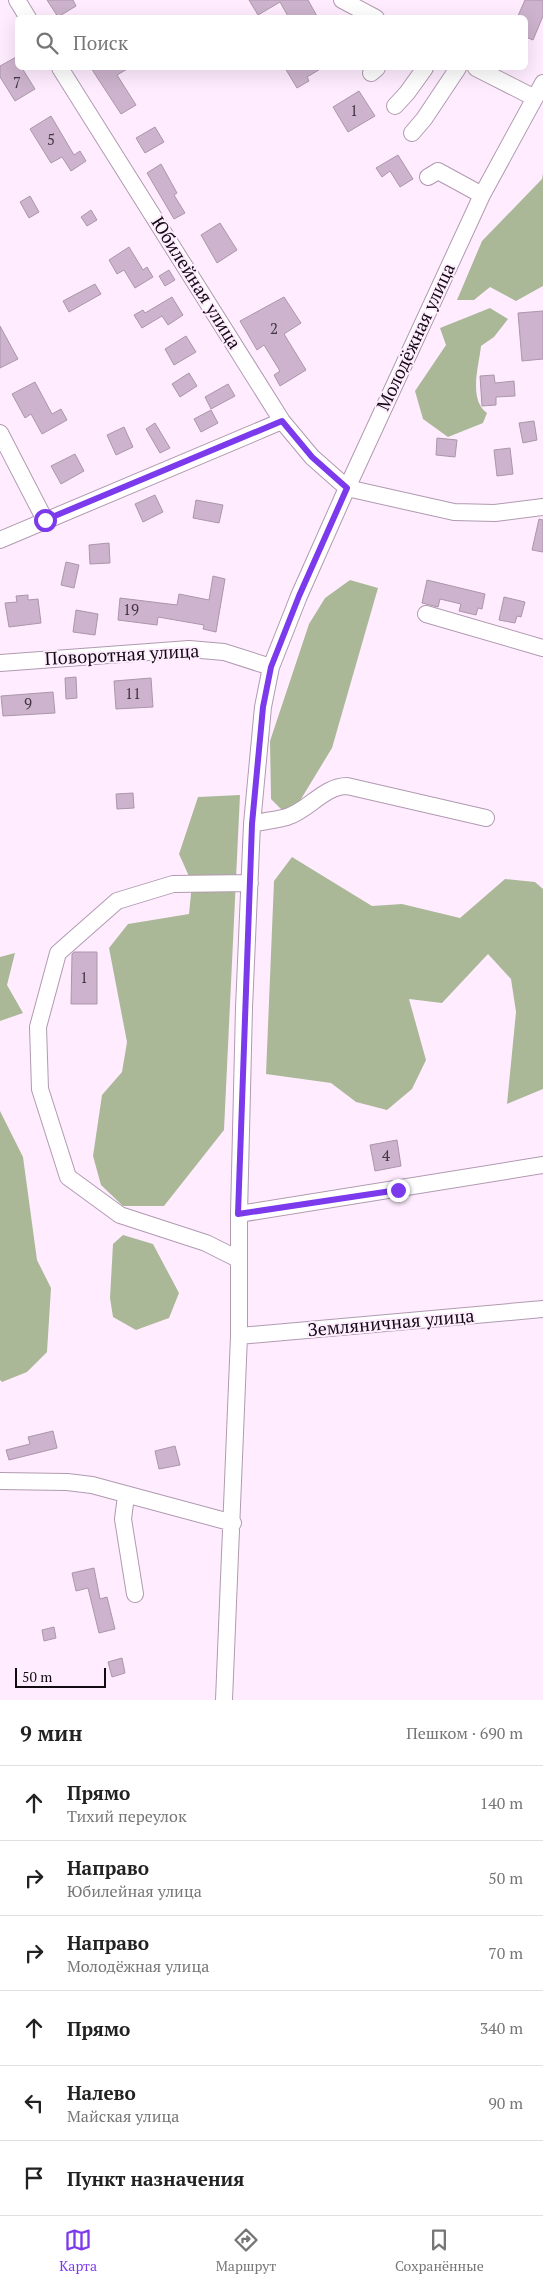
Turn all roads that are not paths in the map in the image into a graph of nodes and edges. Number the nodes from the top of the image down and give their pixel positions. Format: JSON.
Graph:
{"nodes":[{"id":1,"x":17,"y":0,"type":"edge"},
{"id":2,"x":342,"y":0,"type":"edge"},
{"id":3,"x":26,"y":15,"type":"edge"},
{"id":4,"x":370,"y":15,"type":"edge"},
{"id":5,"x":61,"y":70,"type":"edge"},
{"id":6,"x":424,"y":70,"type":"edge"},
{"id":7,"x":457,"y":70,"type":"edge"},
{"id":8,"x":481,"y":70,"type":"edge"},
{"id":9,"x":540,"y":92,"type":"edge"},
{"id":10,"x":395,"y":106,"type":"dead end"},
{"id":11,"x":412,"y":133,"type":"dead end"},
{"id":12,"x":428,"y":177,"type":"dead end"},
{"id":13,"x":482,"y":195,"type":"junction"},
{"id":14,"x":282,"y":421,"type":"junction"},
{"id":15,"x":0,"y":433,"type":"edge"},
{"id":16,"x":347,"y":488,"type":"junction"},
{"id":17,"x":543,"y":507,"type":"edge"},
{"id":18,"x":45,"y":520,"type":"junction"},
{"id":19,"x":0,"y":540,"type":"edge"},
{"id":20,"x":426,"y":614,"type":"dead end"},
{"id":21,"x":543,"y":648,"type":"edge"},
{"id":22,"x":0,"y":663,"type":"edge"},
{"id":23,"x":271,"y":667,"type":"junction"},
{"id":24,"x":486,"y":818,"type":"dead end"},
{"id":25,"x":252,"y":824,"type":"junction"},
{"id":26,"x":250,"y":883,"type":"junction"},
{"id":27,"x":543,"y":1165,"type":"edge"},
{"id":28,"x":238,"y":1214,"type":"junction"},
{"id":29,"x":238,"y":1259,"type":"junction"},
{"id":30,"x":543,"y":1309,"type":"edge"},
{"id":31,"x":239,"y":1336,"type":"junction"},
{"id":32,"x":0,"y":1481,"type":"edge"},
{"id":33,"x":126,"y":1496,"type":"junction"},
{"id":34,"x":233,"y":1523,"type":"junction"},
{"id":35,"x":134,"y":1594,"type":"dead end"},
{"id":36,"x":224,"y":1700,"type":"edge"}],
"edges":[{"from":1,"to":3,"type":"street"},
{"from":2,"to":4,"type":"street"},
{"from":5,"to":14,"type":"street","name":"Юбилейная улица"},
{"from":6,"to":10,"type":"street"},
{"from":7,"to":11,"type":"street"},
{"from":8,"to":9,"type":"street"},
{"from":9,"to":13,"type":"street","name":"Молодёжная улица"},
{"from":12,"to":13,"type":"street"},
{"from":13,"to":16,"type":"street","name":"Молодёжная улица"},
{"from":14,"to":16,"type":"street","name":"Юбилейная улица"},
{"from":14,"to":18,"type":"street"},
{"from":15,"to":18,"type":"street"},
{"from":16,"to":17,"type":"street"},
{"from":16,"to":23,"type":"street","name":"Молодёжная улица"},
{"from":18,"to":19,"type":"street"},
{"from":20,"to":21,"type":"street"},
{"from":22,"to":23,"type":"street","name":"Поворотная улица"},
{"from":23,"to":25,"type":"street","name":"Молодёжная улица"},
{"from":24,"to":25,"type":"street"},
{"from":25,"to":26,"type":"street","name":"Молодёжная улица"},
{"from":26,"to":28,"type":"street","name":"Молодёжная улица"},
{"from":26,"to":29,"type":"street"},
{"from":27,"to":28,"type":"street"},
{"from":28,"to":29,"type":"street","name":"Молодёжная улица"},
{"from":29,"to":31,"type":"street","name":"Молодёжная улица"},
{"from":30,"to":31,"type":"street","name":"Земляничная улица"},
{"from":31,"to":34,"type":"street","name":"Молодёжная улица"},
{"from":32,"to":33,"type":"street"},
{"from":33,"to":34,"type":"street"},
{"from":33,"to":35,"type":"street"},
{"from":34,"to":36,"type":"street","name":"Молодёжная улица"}]}
